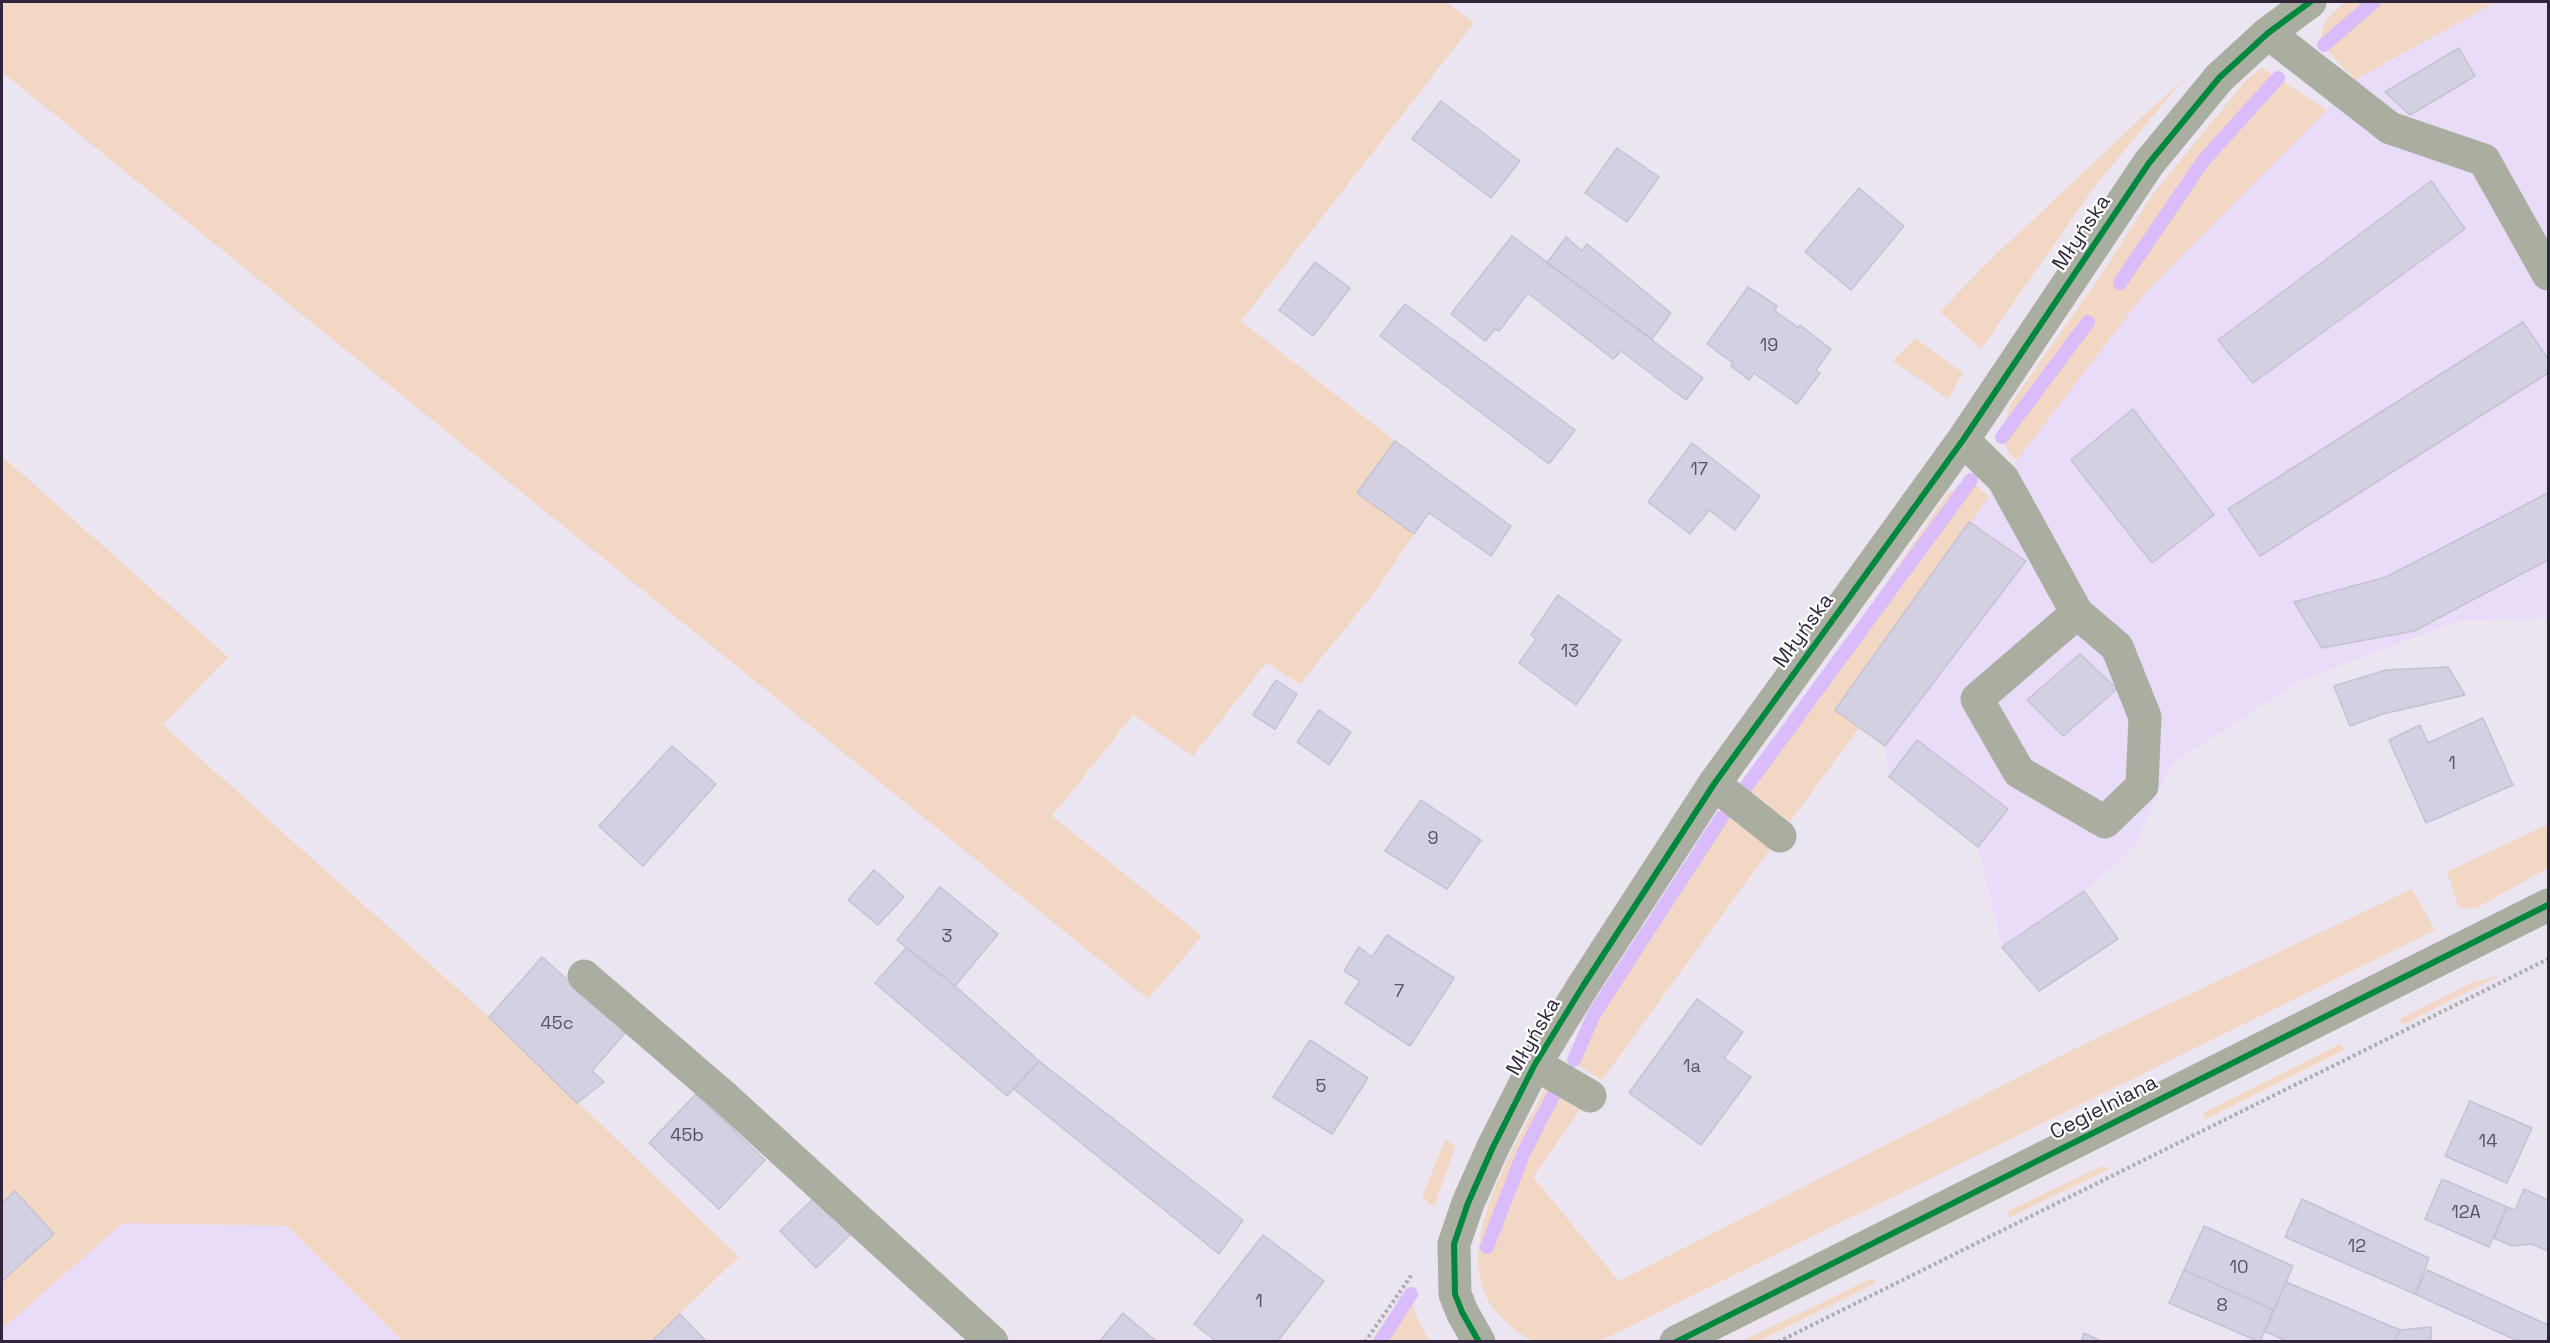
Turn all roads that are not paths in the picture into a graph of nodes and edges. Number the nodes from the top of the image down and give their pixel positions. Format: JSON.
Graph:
{"nodes":[{"id":1,"x":2310,"y":2,"type":"edge"},
{"id":2,"x":2268,"y":33,"type":"junction"},
{"id":3,"x":2548,"y":274,"type":"edge"},
{"id":4,"x":1963,"y":440,"type":"junction"},
{"id":5,"x":2077,"y":613,"type":"junction"},
{"id":6,"x":1714,"y":784,"type":"junction"},
{"id":7,"x":1780,"y":836,"type":"dead end"},
{"id":8,"x":2548,"y":905,"type":"edge"},
{"id":9,"x":584,"y":976,"type":"dead end"},
{"id":10,"x":1535,"y":1064,"type":"junction"},
{"id":11,"x":1590,"y":1096,"type":"dead end"},
{"id":12,"x":992,"y":1341,"type":"edge"},
{"id":13,"x":1479,"y":1341,"type":"edge"},
{"id":14,"x":1676,"y":1341,"type":"edge"}],
"edges":[{"from":1,"to":2,"type":"street","name":"Młyńska"},
{"from":2,"to":3,"type":"street"},
{"from":2,"to":4,"type":"street","name":"Młyńska"},
{"from":4,"to":5,"type":"street"},
{"from":4,"to":6,"type":"street","name":"Młyńska"},
{"from":5,"to":5,"type":"street"},
{"from":6,"to":7,"type":"street"},
{"from":6,"to":10,"type":"street","name":"Młyńska"},
{"from":8,"to":14,"type":"street","name":"Cegielniana"},
{"from":9,"to":12,"type":"street"},
{"from":10,"to":11,"type":"street"},
{"from":10,"to":13,"type":"street","name":"Młyńska"}]}
